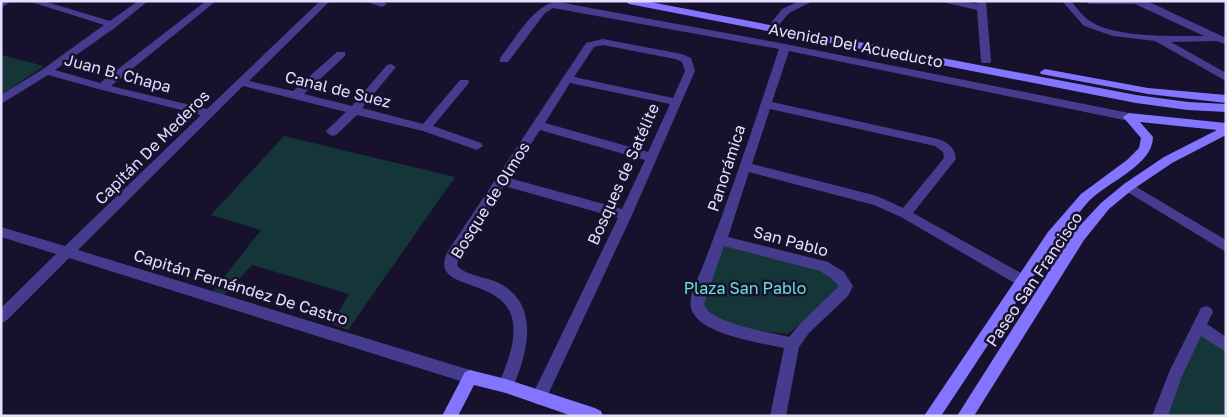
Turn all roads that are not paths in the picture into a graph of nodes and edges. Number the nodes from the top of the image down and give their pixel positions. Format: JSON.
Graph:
{"nodes":[{"id":1,"x":7,"y":1,"type":"edge"},
{"id":2,"x":32,"y":1,"type":"edge"},
{"id":3,"x":78,"y":1,"type":"edge"},
{"id":4,"x":144,"y":1,"type":"edge"},
{"id":5,"x":212,"y":1,"type":"edge"},
{"id":6,"x":326,"y":1,"type":"edge"},
{"id":7,"x":368,"y":1,"type":"edge"},
{"id":8,"x":629,"y":1,"type":"edge"},
{"id":9,"x":670,"y":1,"type":"edge"},
{"id":10,"x":809,"y":1,"type":"edge"},
{"id":11,"x":942,"y":1,"type":"edge"},
{"id":12,"x":1066,"y":1,"type":"edge"},
{"id":13,"x":1089,"y":1,"type":"edge"},
{"id":14,"x":1143,"y":1,"type":"edge"},
{"id":15,"x":1138,"y":2,"type":"edge"},
{"id":16,"x":382,"y":4,"type":"dead end"},
{"id":17,"x":1,"y":5,"type":"edge"},
{"id":18,"x":981,"y":5,"type":"edge"},
{"id":19,"x":65,"y":10,"type":"junction"},
{"id":20,"x":776,"y":22,"type":"junction"},
{"id":21,"x":113,"y":25,"type":"junction"},
{"id":22,"x":1158,"y":38,"type":"junction"},
{"id":23,"x":1221,"y":40,"type":"edge"},
{"id":24,"x":785,"y":47,"type":"junction"},
{"id":25,"x":586,"y":48,"type":"joint"},
{"id":26,"x":341,"y":54,"type":"dead end"},
{"id":27,"x":504,"y":60,"type":"dead end"},
{"id":28,"x":986,"y":61,"type":"junction"},
{"id":29,"x":391,"y":67,"type":"dead end"},
{"id":30,"x":47,"y":71,"type":"junction"},
{"id":31,"x":1226,"y":78,"type":"edge"},
{"id":32,"x":567,"y":79,"type":"junction"},
{"id":33,"x":241,"y":82,"type":"junction"},
{"id":34,"x":464,"y":82,"type":"dead end"},
{"id":35,"x":102,"y":87,"type":"junction"},
{"id":36,"x":296,"y":95,"type":"junction"},
{"id":37,"x":1226,"y":99,"type":"edge"},
{"id":38,"x":1,"y":100,"type":"edge"},
{"id":39,"x":675,"y":102,"type":"junction"},
{"id":40,"x":765,"y":104,"type":"junction"},
{"id":41,"x":1226,"y":108,"type":"edge"},
{"id":42,"x":354,"y":111,"type":"junction"},
{"id":43,"x":209,"y":113,"type":"junction"},
{"id":44,"x":1129,"y":117,"type":"junction"},
{"id":45,"x":537,"y":125,"type":"junction"},
{"id":46,"x":426,"y":128,"type":"junction"},
{"id":47,"x":1226,"y":128,"type":"edge"},
{"id":48,"x":332,"y":132,"type":"dead end"},
{"id":49,"x":477,"y":146,"type":"dead end"},
{"id":50,"x":650,"y":157,"type":"junction"},
{"id":51,"x":744,"y":166,"type":"junction"},
{"id":52,"x":502,"y":181,"type":"junction"},
{"id":53,"x":1128,"y":187,"type":"junction"},
{"id":54,"x":905,"y":214,"type":"junction"},
{"id":55,"x":626,"y":215,"type":"junction"},
{"id":56,"x":1,"y":232,"type":"edge"},
{"id":57,"x":720,"y":240,"type":"junction"},
{"id":58,"x":1226,"y":247,"type":"edge"},
{"id":59,"x":68,"y":252,"type":"junction"},
{"id":60,"x":1023,"y":281,"type":"junction"},
{"id":61,"x":1,"y":318,"type":"edge"},
{"id":62,"x":792,"y":344,"type":"junction"},
{"id":63,"x":1226,"y":346,"type":"edge"},
{"id":64,"x":470,"y":377,"type":"junction"},
{"id":65,"x":506,"y":386,"type":"junction"},
{"id":66,"x":539,"y":398,"type":"junction"},
{"id":67,"x":450,"y":416,"type":"edge"},
{"id":68,"x":595,"y":416,"type":"edge"},
{"id":69,"x":778,"y":416,"type":"edge"},
{"id":70,"x":932,"y":416,"type":"edge"},
{"id":71,"x":965,"y":416,"type":"edge"},
{"id":72,"x":1160,"y":416,"type":"edge"}],
"edges":[{"from":1,"to":17,"type":"street"},
{"from":2,"to":19,"type":"street"},
{"from":3,"to":19,"type":"street"},
{"from":4,"to":21,"type":"street"},
{"from":5,"to":35,"type":"street"},
{"from":6,"to":33,"type":"street","name":"Capitán De Mederos"},
{"from":7,"to":16,"type":"street"},
{"from":8,"to":41,"type":"street","name":"Avenida Del Acueducto"},
{"from":9,"to":20,"type":"street","name":"Avenida Del Acueducto"},
{"from":10,"to":20,"type":"street"},
{"from":11,"to":18,"type":"street"},
{"from":12,"to":22,"type":"street"},
{"from":13,"to":15,"type":"street"},
{"from":14,"to":15,"type":"street"},
{"from":15,"to":23,"type":"street"},
{"from":18,"to":28,"type":"street"},
{"from":19,"to":21,"type":"street"},
{"from":20,"to":28,"type":"street","name":"Avenida Del Acueducto"},
{"from":21,"to":30,"type":"street"},
{"from":22,"to":23,"type":"street"},
{"from":22,"to":31,"type":"street"},
{"from":24,"to":27,"type":"street","name":"Avenida Del Acueducto"},
{"from":24,"to":40,"type":"street","name":"Panorámica"},
{"from":24,"to":44,"type":"street","name":"Avenida Del Acueducto"},
{"from":25,"to":32,"type":"street","name":"Bosque de Olmos"},
{"from":25,"to":39,"type":"street","name":"Bosques de Satélite"},
{"from":26,"to":36,"type":"street"},
{"from":28,"to":37,"type":"street","name":"Avenida Del Acueducto"},
{"from":29,"to":42,"type":"street"},
{"from":30,"to":35,"type":"street","name":"Juan B. Chapa"},
{"from":30,"to":38,"type":"street"},
{"from":32,"to":39,"type":"street"},
{"from":32,"to":45,"type":"street","name":"Bosque de Olmos"},
{"from":33,"to":36,"type":"street","name":"Canal de Suez"},
{"from":33,"to":43,"type":"street","name":"Capitán De Mederos"},
{"from":34,"to":46,"type":"street"},
{"from":35,"to":43,"type":"street","name":"Juan B. Chapa"},
{"from":36,"to":42,"type":"street","name":"Canal de Suez"},
{"from":39,"to":50,"type":"street","name":"Bosques de Satélite"},
{"from":40,"to":51,"type":"street","name":"Panorámica"},
{"from":40,"to":54,"type":"street"},
{"from":42,"to":46,"type":"street","name":"Canal de Suez"},
{"from":42,"to":48,"type":"street"},
{"from":43,"to":59,"type":"street","name":"Capitán De Mederos"},
{"from":44,"to":47,"type":"street","name":"Avenida Del Acueducto"},
{"from":44,"to":60,"type":"street","name":"Paseo San Francisco"},
{"from":45,"to":50,"type":"street"},
{"from":45,"to":52,"type":"street","name":"Bosque de Olmos"},
{"from":46,"to":49,"type":"street","name":"Canal de Suez"},
{"from":47,"to":53,"type":"street","name":"Paseo San Francisco"},
{"from":50,"to":55,"type":"street","name":"Bosques de Satélite"},
{"from":51,"to":54,"type":"street"},
{"from":51,"to":57,"type":"street","name":"Panorámica"},
{"from":52,"to":55,"type":"street"},
{"from":52,"to":65,"type":"street","name":"Bosque de Olmos"},
{"from":53,"to":58,"type":"street"},
{"from":53,"to":71,"type":"street","name":"Paseo San Francisco"},
{"from":54,"to":60,"type":"street"},
{"from":55,"to":66,"type":"street","name":"Bosques de Satélite"},
{"from":56,"to":59,"type":"street","name":"Capitán Fernández De Castro"},
{"from":57,"to":62,"type":"street","name":"Panorámica"},
{"from":57,"to":62,"type":"street","name":"San Pablo"},
{"from":59,"to":61,"type":"street","name":"Capitán De Mederos"},
{"from":59,"to":64,"type":"street","name":"Capitán Fernández De Castro"},
{"from":60,"to":70,"type":"street","name":"Paseo San Francisco"},
{"from":62,"to":69,"type":"street"},
{"from":63,"to":72,"type":"street"},
{"from":64,"to":65,"type":"street"},
{"from":64,"to":67,"type":"street"},
{"from":65,"to":66,"type":"street"},
{"from":66,"to":68,"type":"street"}]}
